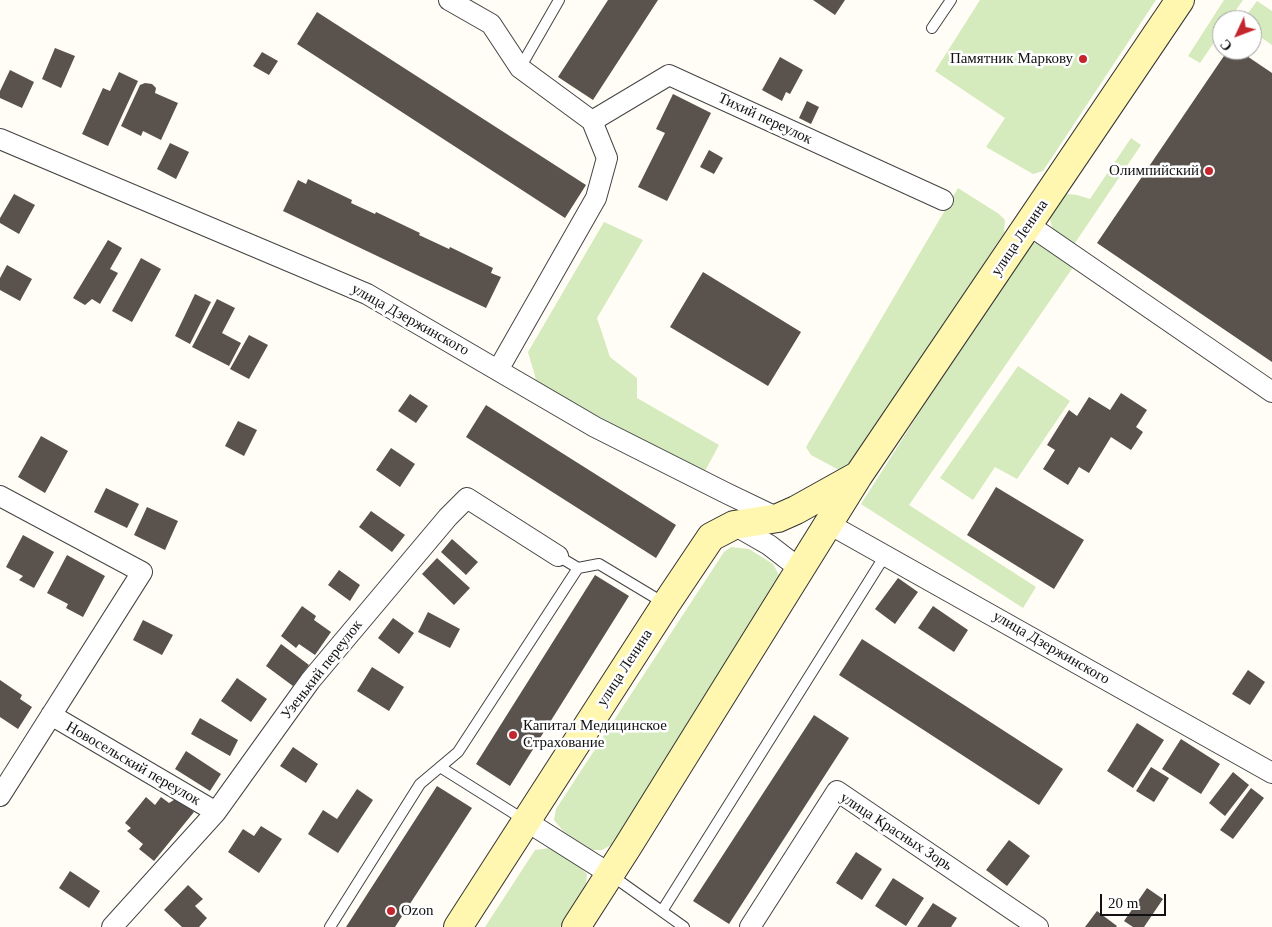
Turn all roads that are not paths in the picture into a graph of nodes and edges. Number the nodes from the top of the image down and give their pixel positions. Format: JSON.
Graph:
{"nodes":[{"id":1,"x":449,"y":0,"type":"edge"},
{"id":2,"x":559,"y":0,"type":"edge"},
{"id":3,"x":951,"y":0,"type":"edge"},
{"id":4,"x":1180,"y":0,"type":"edge"},
{"id":5,"x":932,"y":28,"type":"dead end"},
{"id":6,"x":520,"y":68,"type":"junction"},
{"id":7,"x":592,"y":121,"type":"junction"},
{"id":8,"x":0,"y":139,"type":"edge"},
{"id":9,"x":944,"y":200,"type":"dead end"},
{"id":10,"x":1029,"y":224,"type":"junction"},
{"id":11,"x":498,"y":370,"type":"junction"},
{"id":12,"x":1272,"y":392,"type":"edge"},
{"id":13,"x":858,"y":476,"type":"junction"},
{"id":14,"x":0,"y":496,"type":"edge"},
{"id":15,"x":778,"y":518,"type":"junction"},
{"id":16,"x":829,"y":524,"type":"junction"},
{"id":17,"x":734,"y":526,"type":"junction"},
{"id":18,"x":886,"y":554,"type":"junction"},
{"id":19,"x":558,"y":556,"type":"joint"},
{"id":20,"x":578,"y":568,"type":"junction"},
{"id":21,"x":800,"y":569,"type":"junction"},
{"id":22,"x":666,"y":604,"type":"junction"},
{"id":23,"x":51,"y":715,"type":"junction"},
{"id":24,"x":440,"y":767,"type":"junction"},
{"id":25,"x":1272,"y":773,"type":"edge"},
{"id":26,"x":0,"y":796,"type":"edge"},
{"id":27,"x":216,"y":812,"type":"junction"},
{"id":28,"x":526,"y":821,"type":"junction"},
{"id":29,"x":610,"y":874,"type":"junction"},
{"id":30,"x":662,"y":911,"type":"junction"},
{"id":31,"x":112,"y":927,"type":"edge"},
{"id":32,"x":330,"y":927,"type":"edge"},
{"id":33,"x":458,"y":927,"type":"edge"},
{"id":34,"x":576,"y":927,"type":"edge"},
{"id":35,"x":684,"y":927,"type":"edge"},
{"id":36,"x":750,"y":927,"type":"edge"},
{"id":37,"x":1038,"y":927,"type":"edge"}],
"edges":[{"from":1,"to":6,"type":"street"},
{"from":2,"to":6,"type":"lane"},
{"from":3,"to":5,"type":"lane"},
{"from":4,"to":10,"type":"main road","name":"улица Ленина"},
{"from":6,"to":7,"type":"street"},
{"from":7,"to":9,"type":"street","name":"Тихий переулок"},
{"from":7,"to":11,"type":"street"},
{"from":8,"to":11,"type":"street","name":"улица Дзержинского"},
{"from":10,"to":12,"type":"street"},
{"from":10,"to":13,"type":"main road","name":"улица Ленина"},
{"from":11,"to":15,"type":"street","name":"улица Дзержинского"},
{"from":13,"to":15,"type":"main road","name":"улица Ленина"},
{"from":13,"to":16,"type":"main road","name":"улица Ленина"},
{"from":14,"to":23,"type":"street","name":"Новосельский переулок"},
{"from":15,"to":17,"type":"main road","name":"улица Ленина"},
{"from":16,"to":18,"type":"street","name":"улица Дзержинского"},
{"from":16,"to":21,"type":"main road","name":"улица Ленина"},
{"from":17,"to":21,"type":"street"},
{"from":17,"to":22,"type":"main road","name":"улица Ленина"},
{"from":18,"to":25,"type":"street","name":"улица Дзержинского"},
{"from":18,"to":30,"type":"lane"},
{"from":19,"to":20,"type":"lane"},
{"from":19,"to":27,"type":"street","name":"Узенький переулок"},
{"from":20,"to":22,"type":"lane"},
{"from":20,"to":24,"type":"lane"},
{"from":21,"to":29,"type":"main road","name":"улица Ленина"},
{"from":22,"to":28,"type":"main road","name":"улица Ленина"},
{"from":23,"to":26,"type":"street","name":"Новосельский переулок"},
{"from":23,"to":27,"type":"street","name":"Новосельский переулок"},
{"from":24,"to":28,"type":"lane"},
{"from":24,"to":32,"type":"lane"},
{"from":27,"to":31,"type":"street","name":"Узенький переулок"},
{"from":28,"to":29,"type":"street"},
{"from":28,"to":33,"type":"main road","name":"улица Ленина"},
{"from":29,"to":30,"type":"lane"},
{"from":29,"to":34,"type":"main road","name":"улица Ленина"},
{"from":30,"to":35,"type":"lane"},
{"from":36,"to":37,"type":"street","name":"улица Красных Зорь"}]}
